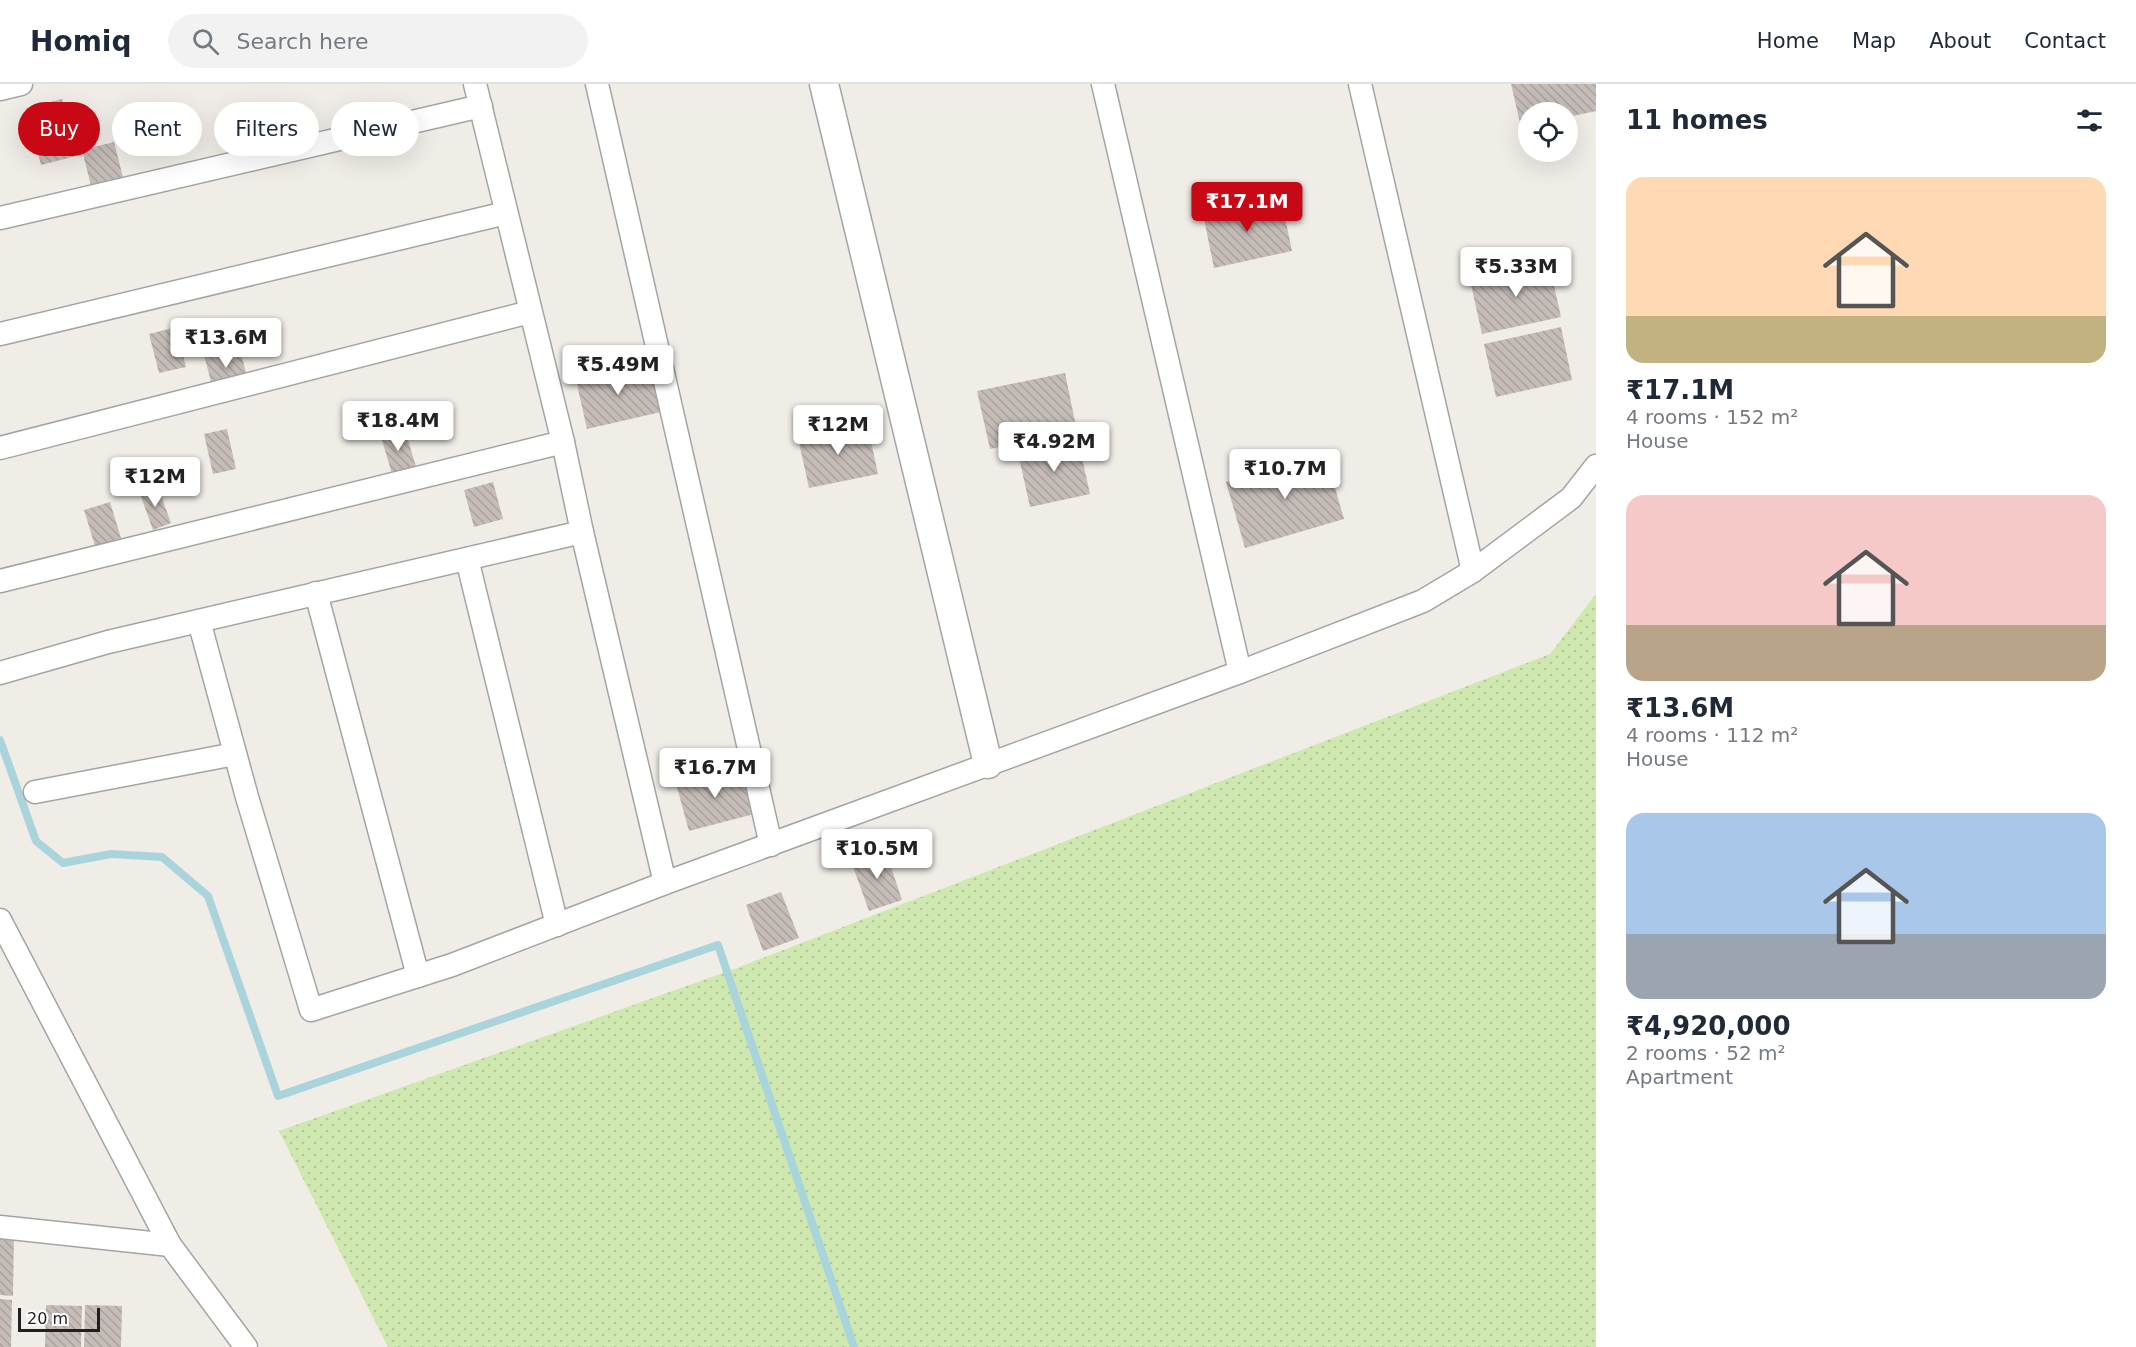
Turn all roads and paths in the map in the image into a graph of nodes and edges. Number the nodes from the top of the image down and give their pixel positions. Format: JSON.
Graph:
{"nodes":[{"id":1,"x":475,"y":84,"type":"edge"},
{"id":2,"x":597,"y":84,"type":"edge"},
{"id":3,"x":824,"y":84,"type":"edge"},
{"id":4,"x":1103,"y":84,"type":"edge"},
{"id":5,"x":1360,"y":84,"type":"edge"},
{"id":6,"x":481,"y":106,"type":"junction"},
{"id":7,"x":506,"y":213,"type":"junction"},
{"id":8,"x":0,"y":218,"type":"edge"},
{"id":9,"x":530,"y":312,"type":"junction"},
{"id":10,"x":0,"y":334,"type":"edge"},
{"id":11,"x":562,"y":442,"type":"junction"},
{"id":12,"x":0,"y":448,"type":"edge"},
{"id":13,"x":1596,"y":466,"type":"edge"},
{"id":14,"x":582,"y":532,"type":"junction"},
{"id":15,"x":467,"y":559,"type":"junction"},
{"id":16,"x":1473,"y":571,"type":"junction"},
{"id":17,"x":0,"y":581,"type":"edge"},
{"id":18,"x":316,"y":593,"type":"junction"},
{"id":19,"x":199,"y":621,"type":"junction"},
{"id":20,"x":1240,"y":672,"type":"junction"},
{"id":21,"x":0,"y":673,"type":"edge"},
{"id":22,"x":235,"y":754,"type":"junction"},
{"id":23,"x":988,"y":764,"type":"junction"},
{"id":24,"x":35,"y":792,"type":"dead end"},
{"id":25,"x":771,"y":845,"type":"junction"},
{"id":26,"x":665,"y":883,"type":"junction"},
{"id":27,"x":0,"y":920,"type":"edge"},
{"id":28,"x":556,"y":925,"type":"junction"},
{"id":29,"x":418,"y":976,"type":"junction"},
{"id":30,"x":0,"y":1227,"type":"edge"},
{"id":31,"x":170,"y":1245,"type":"junction"},
{"id":32,"x":246,"y":1347,"type":"edge"}],
"edges":[{"from":1,"to":6,"type":"street"},
{"from":2,"to":25,"type":"street"},
{"from":3,"to":23,"type":"street"},
{"from":4,"to":20,"type":"street"},
{"from":5,"to":16,"type":"street"},
{"from":6,"to":7,"type":"street"},
{"from":6,"to":8,"type":"street"},
{"from":7,"to":9,"type":"street"},
{"from":7,"to":10,"type":"street"},
{"from":9,"to":11,"type":"street"},
{"from":9,"to":12,"type":"street"},
{"from":11,"to":14,"type":"street"},
{"from":11,"to":17,"type":"street"},
{"from":13,"to":16,"type":"street"},
{"from":14,"to":15,"type":"street"},
{"from":14,"to":26,"type":"street"},
{"from":15,"to":18,"type":"street"},
{"from":15,"to":28,"type":"street"},
{"from":16,"to":20,"type":"street"},
{"from":18,"to":19,"type":"street"},
{"from":18,"to":29,"type":"street"},
{"from":19,"to":21,"type":"street"},
{"from":19,"to":22,"type":"street"},
{"from":20,"to":23,"type":"street"},
{"from":22,"to":24,"type":"street"},
{"from":22,"to":29,"type":"street"},
{"from":23,"to":25,"type":"street"},
{"from":25,"to":26,"type":"street"},
{"from":26,"to":28,"type":"street"},
{"from":27,"to":31,"type":"street"},
{"from":28,"to":29,"type":"street"},
{"from":30,"to":31,"type":"street"},
{"from":31,"to":32,"type":"street"}]}
